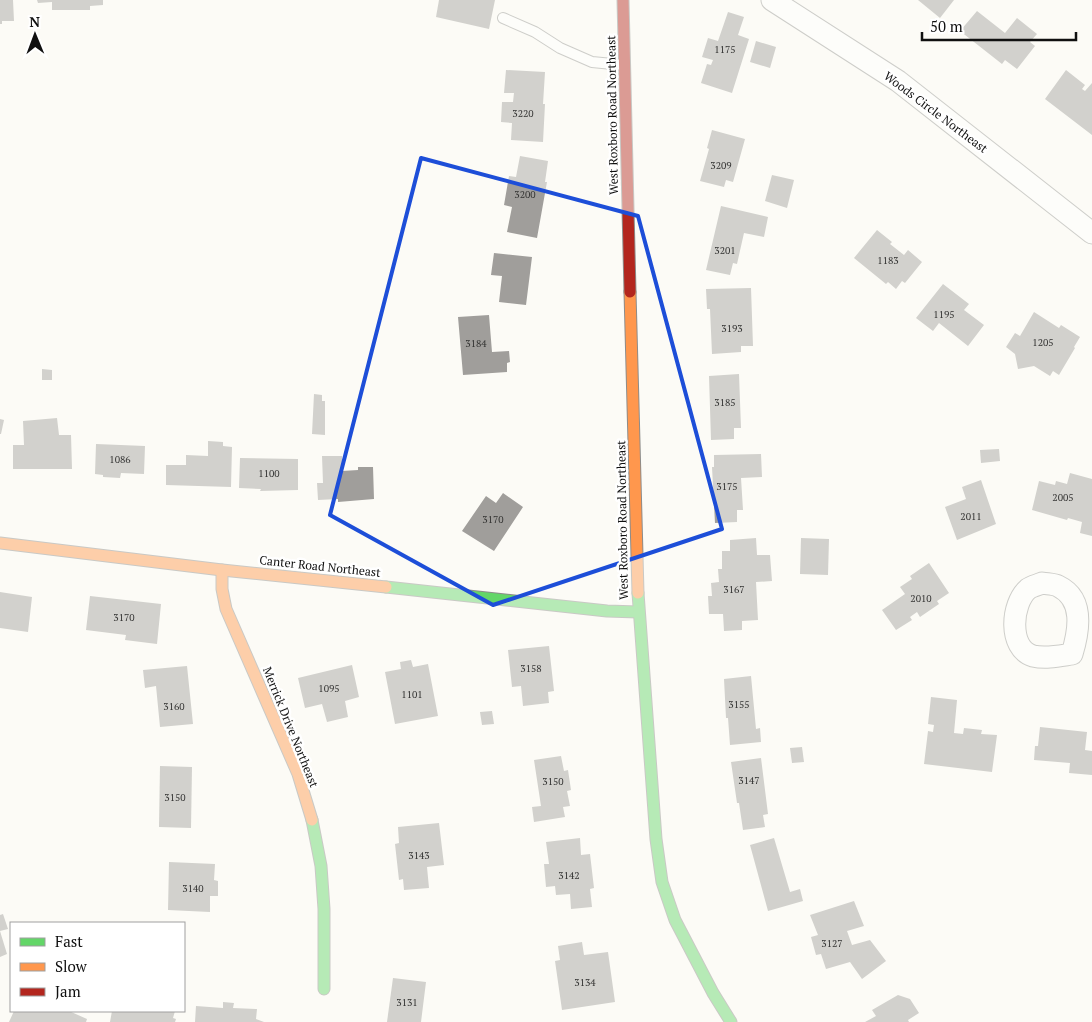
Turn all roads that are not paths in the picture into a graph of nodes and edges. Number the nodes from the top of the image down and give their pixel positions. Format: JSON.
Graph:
{"nodes":[{"id":1,"x":623,"y":0,"type":"edge"},
{"id":2,"x":772,"y":0,"type":"edge"},
{"id":3,"x":503,"y":18,"type":"dead end"},
{"id":4,"x":624,"y":66,"type":"junction"},
{"id":5,"x":1092,"y":233,"type":"edge"},
{"id":6,"x":0,"y":543,"type":"edge"},
{"id":7,"x":222,"y":570,"type":"junction"},
{"id":8,"x":638,"y":612,"type":"junction"},
{"id":9,"x":324,"y":989,"type":"dead end"},
{"id":10,"x":731,"y":1022,"type":"edge"}],
"edges":[{"from":1,"to":4,"type":"street","name":"West Roxboro Road Northeast"},
{"from":2,"to":5,"type":"street","name":"Woods Circle Northeast"},
{"from":3,"to":4,"type":"lane"},
{"from":4,"to":8,"type":"street","name":"West Roxboro Road Northeast"},
{"from":6,"to":7,"type":"street","name":"Canter Road Northeast"},
{"from":7,"to":8,"type":"street","name":"Canter Road Northeast"},
{"from":7,"to":9,"type":"street","name":"Merrick Drive Northeast"},
{"from":8,"to":10,"type":"street","name":"West Roxboro Road Northeast"}]}
